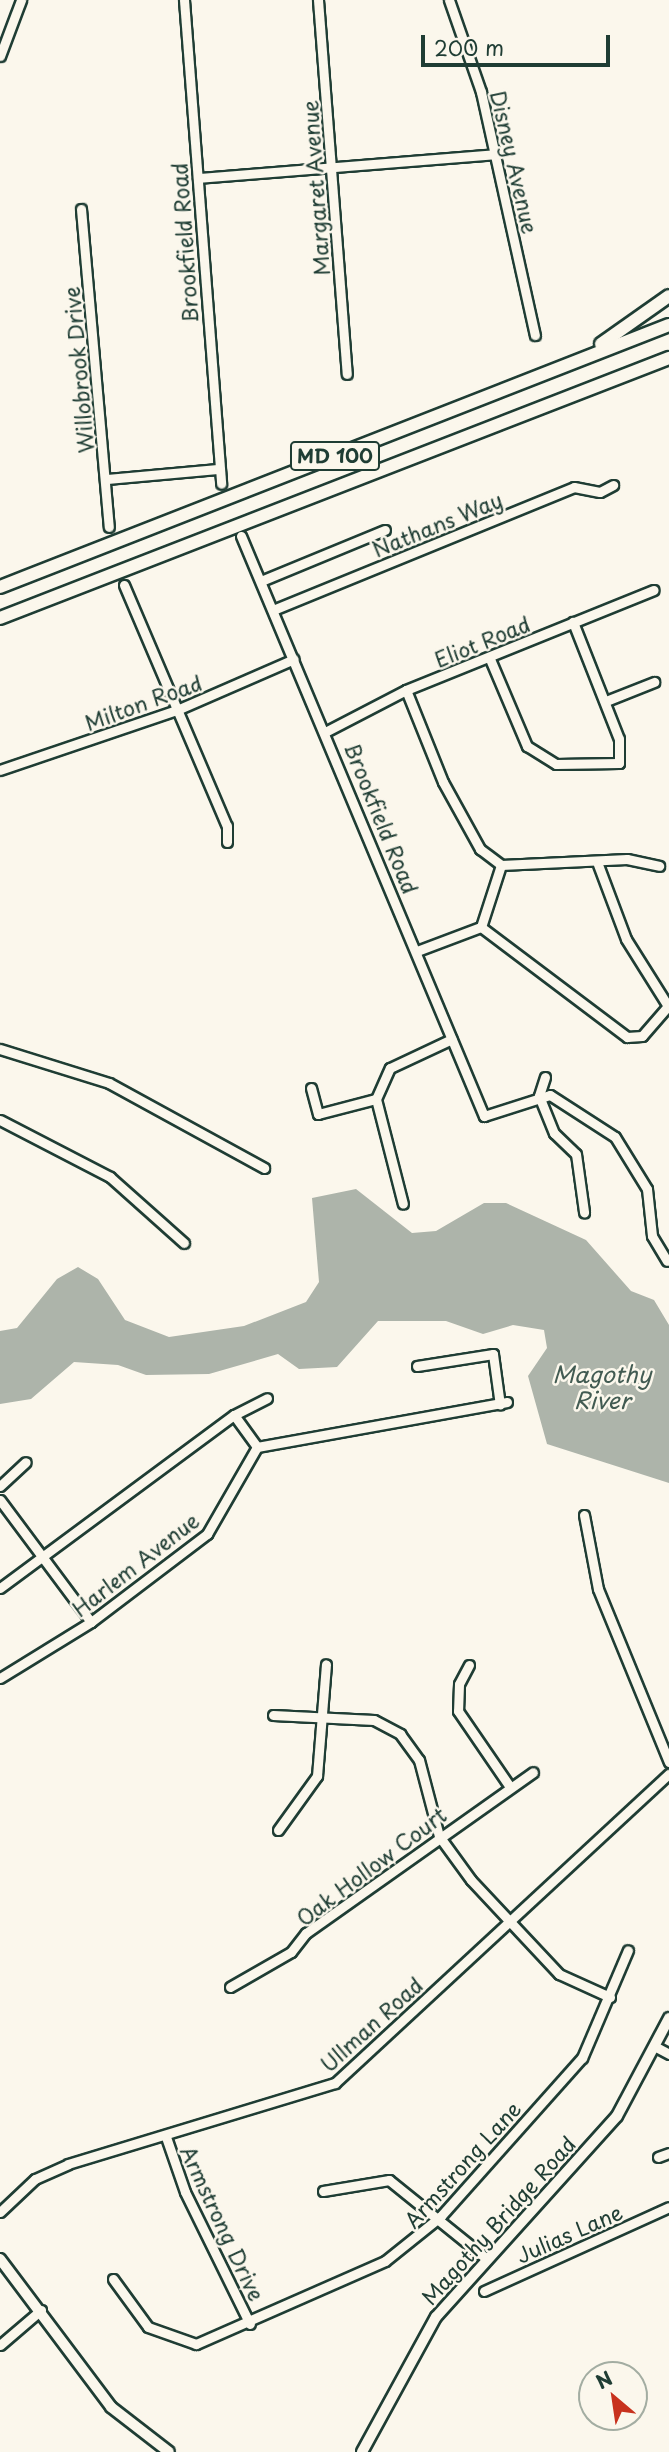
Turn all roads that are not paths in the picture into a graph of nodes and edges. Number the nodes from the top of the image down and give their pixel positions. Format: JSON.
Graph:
{"nodes":[{"id":1,"x":21,"y":0,"type":"edge"},
{"id":2,"x":184,"y":0,"type":"edge"},
{"id":3,"x":318,"y":0,"type":"edge"},
{"id":4,"x":449,"y":0,"type":"edge"},
{"id":5,"x":0,"y":56,"type":"edge"},
{"id":6,"x":496,"y":154,"type":"junction"},
{"id":7,"x":331,"y":167,"type":"junction"},
{"id":8,"x":198,"y":178,"type":"junction"},
{"id":9,"x":81,"y":209,"type":"dead end"},
{"id":10,"x":669,"y":296,"type":"edge"},
{"id":11,"x":669,"y":325,"type":"edge"},
{"id":12,"x":535,"y":335,"type":"dead end"},
{"id":13,"x":669,"y":358,"type":"edge"},
{"id":14,"x":347,"y":374,"type":"dead end"},
{"id":15,"x":373,"y":441,"type":"junction"},
{"id":16,"x":219,"y":469,"type":"junction"},
{"id":17,"x":106,"y":479,"type":"junction"},
{"id":18,"x":221,"y":484,"type":"dead end"},
{"id":19,"x":613,"y":485,"type":"dead end"},
{"id":20,"x":110,"y":527,"type":"dead end"},
{"id":21,"x":385,"y":530,"type":"dead end"},
{"id":22,"x":241,"y":537,"type":"dead end"},
{"id":23,"x":261,"y":580,"type":"junction"},
{"id":24,"x":124,"y":585,"type":"dead end"},
{"id":25,"x":0,"y":587,"type":"edge"},
{"id":26,"x":654,"y":590,"type":"dead end"},
{"id":27,"x":274,"y":610,"type":"junction"},
{"id":28,"x":0,"y":618,"type":"edge"},
{"id":29,"x":573,"y":622,"type":"junction"},
{"id":30,"x":295,"y":659,"type":"junction"},
{"id":31,"x":490,"y":659,"type":"junction"},
{"id":32,"x":654,"y":682,"type":"dead end"},
{"id":33,"x":406,"y":690,"type":"junction"},
{"id":34,"x":606,"y":701,"type":"junction"},
{"id":35,"x":179,"y":709,"type":"junction"},
{"id":36,"x":327,"y":731,"type":"junction"},
{"id":37,"x":0,"y":770,"type":"edge"},
{"id":38,"x":227,"y":842,"type":"dead end"},
{"id":39,"x":597,"y":862,"type":"junction"},
{"id":40,"x":501,"y":865,"type":"junction"},
{"id":41,"x":659,"y":866,"type":"dead end"},
{"id":42,"x":481,"y":927,"type":"junction"},
{"id":43,"x":417,"y":951,"type":"junction"},
{"id":44,"x":453,"y":1039,"type":"junction"},
{"id":45,"x":0,"y":1049,"type":"edge"},
{"id":46,"x":545,"y":1077,"type":"dead end"},
{"id":47,"x":311,"y":1088,"type":"dead end"},
{"id":48,"x":539,"y":1096,"type":"junction"},
{"id":49,"x":376,"y":1098,"type":"junction"},
{"id":50,"x":0,"y":1120,"type":"edge"},
{"id":51,"x":264,"y":1168,"type":"dead end"},
{"id":52,"x":403,"y":1204,"type":"dead end"},
{"id":53,"x":584,"y":1213,"type":"dead end"},
{"id":54,"x":184,"y":1243,"type":"dead end"},
{"id":55,"x":667,"y":1261,"type":"dead end"},
{"id":56,"x":417,"y":1366,"type":"dead end"},
{"id":57,"x":267,"y":1398,"type":"dead end"},
{"id":58,"x":234,"y":1415,"type":"junction"},
{"id":59,"x":257,"y":1447,"type":"junction"},
{"id":60,"x":26,"y":1462,"type":"dead end"},
{"id":61,"x":0,"y":1486,"type":"edge"},
{"id":62,"x":0,"y":1500,"type":"edge"},
{"id":63,"x":584,"y":1516,"type":"dead end"},
{"id":64,"x":43,"y":1558,"type":"junction"},
{"id":65,"x":0,"y":1588,"type":"edge"},
{"id":66,"x":91,"y":1622,"type":"junction"},
{"id":67,"x":326,"y":1664,"type":"dead end"},
{"id":68,"x":469,"y":1665,"type":"dead end"},
{"id":69,"x":0,"y":1678,"type":"edge"},
{"id":70,"x":273,"y":1715,"type":"dead end"},
{"id":71,"x":321,"y":1717,"type":"junction"},
{"id":72,"x":669,"y":1762,"type":"edge"},
{"id":73,"x":533,"y":1772,"type":"dead end"},
{"id":74,"x":669,"y":1774,"type":"edge"},
{"id":75,"x":510,"y":1787,"type":"junction"},
{"id":76,"x":278,"y":1830,"type":"dead end"},
{"id":77,"x":439,"y":1836,"type":"junction"},
{"id":78,"x":510,"y":1920,"type":"junction"},
{"id":79,"x":628,"y":1950,"type":"dead end"},
{"id":80,"x":230,"y":1987,"type":"dead end"},
{"id":81,"x":610,"y":1997,"type":"junction"},
{"id":82,"x":669,"y":2018,"type":"edge"},
{"id":83,"x":656,"y":2047,"type":"junction"},
{"id":84,"x":669,"y":2054,"type":"edge"},
{"id":85,"x":166,"y":2137,"type":"junction"},
{"id":86,"x":669,"y":2153,"type":"edge"},
{"id":87,"x":658,"y":2157,"type":"dead end"},
{"id":88,"x":323,"y":2191,"type":"dead end"},
{"id":89,"x":669,"y":2207,"type":"edge"},
{"id":90,"x":0,"y":2212,"type":"edge"},
{"id":91,"x":441,"y":2216,"type":"junction"},
{"id":92,"x":0,"y":2259,"type":"edge"},
{"id":93,"x":487,"y":2259,"type":"junction"},
{"id":94,"x":113,"y":2279,"type":"dead end"},
{"id":95,"x":484,"y":2291,"type":"dead end"},
{"id":96,"x":41,"y":2310,"type":"junction"},
{"id":97,"x":250,"y":2324,"type":"junction"},
{"id":98,"x":0,"y":2345,"type":"edge"},
{"id":99,"x":169,"y":2452,"type":"edge"},
{"id":100,"x":362,"y":2452,"type":"edge"}],
"edges":[{"from":1,"to":5,"type":"street"},
{"from":2,"to":8,"type":"street","name":"Brookfield Road"},
{"from":3,"to":7,"type":"street","name":"Margaret Avenue"},
{"from":4,"to":6,"type":"street","name":"Disney Avenue"},
{"from":6,"to":7,"type":"street"},
{"from":6,"to":12,"type":"street","name":"Disney Avenue"},
{"from":7,"to":8,"type":"street"},
{"from":7,"to":14,"type":"street","name":"Margaret Avenue"},
{"from":8,"to":16,"type":"street","name":"Brookfield Road"},
{"from":9,"to":17,"type":"street","name":"Willobrook Drive"},
{"from":10,"to":15,"type":"highway"},
{"from":11,"to":15,"type":"highway","number":"MD 100"},
{"from":13,"to":28,"type":"highway","number":"MD 100"},
{"from":15,"to":25,"type":"highway","number":"MD 100"},
{"from":16,"to":17,"type":"street"},
{"from":16,"to":18,"type":"street","name":"Brookfield Road"},
{"from":17,"to":20,"type":"street","name":"Willobrook Drive"},
{"from":19,"to":27,"type":"street","name":"Nathans Way"},
{"from":21,"to":23,"type":"street"},
{"from":22,"to":23,"type":"street","name":"Brookfield Road"},
{"from":23,"to":27,"type":"street","name":"Brookfield Road"},
{"from":24,"to":35,"type":"street"},
{"from":26,"to":29,"type":"street","name":"Eliot Road"},
{"from":27,"to":30,"type":"street","name":"Brookfield Road"},
{"from":29,"to":31,"type":"street","name":"Eliot Road"},
{"from":29,"to":34,"type":"street"},
{"from":30,"to":35,"type":"street","name":"Milton Road"},
{"from":30,"to":36,"type":"street","name":"Brookfield Road"},
{"from":31,"to":33,"type":"street","name":"Eliot Road"},
{"from":31,"to":34,"type":"street"},
{"from":32,"to":34,"type":"street"},
{"from":33,"to":36,"type":"street","name":"Eliot Road"},
{"from":33,"to":40,"type":"street"},
{"from":35,"to":37,"type":"street","name":"Milton Road"},
{"from":35,"to":38,"type":"street"},
{"from":36,"to":43,"type":"street","name":"Brookfield Road"},
{"from":39,"to":40,"type":"street"},
{"from":39,"to":41,"type":"street"},
{"from":39,"to":42,"type":"street"},
{"from":40,"to":42,"type":"street"},
{"from":42,"to":43,"type":"street"},
{"from":43,"to":44,"type":"street","name":"Brookfield Road"},
{"from":44,"to":48,"type":"street","name":"Brookfield Road"},
{"from":44,"to":49,"type":"street"},
{"from":45,"to":51,"type":"street"},
{"from":46,"to":48,"type":"street"},
{"from":47,"to":49,"type":"street"},
{"from":48,"to":53,"type":"street"},
{"from":48,"to":55,"type":"street"},
{"from":49,"to":52,"type":"street"},
{"from":50,"to":54,"type":"street"},
{"from":56,"to":59,"type":"street"},
{"from":57,"to":58,"type":"street"},
{"from":58,"to":59,"type":"street"},
{"from":58,"to":64,"type":"street"},
{"from":59,"to":66,"type":"street","name":"Harlem Avenue"},
{"from":60,"to":61,"type":"street"},
{"from":62,"to":64,"type":"street"},
{"from":63,"to":72,"type":"street"},
{"from":64,"to":65,"type":"street"},
{"from":64,"to":66,"type":"street"},
{"from":66,"to":69,"type":"street","name":"Harlem Avenue"},
{"from":67,"to":71,"type":"street"},
{"from":68,"to":75,"type":"street"},
{"from":70,"to":71,"type":"street"},
{"from":71,"to":76,"type":"street"},
{"from":71,"to":77,"type":"street"},
{"from":73,"to":75,"type":"street","name":"Oak Hollow Court"},
{"from":74,"to":78,"type":"street","name":"Ullman Road"},
{"from":75,"to":77,"type":"street","name":"Oak Hollow Court"},
{"from":77,"to":78,"type":"street"},
{"from":77,"to":80,"type":"street","name":"Oak Hollow Court"},
{"from":78,"to":81,"type":"street"},
{"from":78,"to":85,"type":"street","name":"Ullman Road"},
{"from":79,"to":81,"type":"street","name":"Armstrong Lane"},
{"from":81,"to":91,"type":"street","name":"Armstrong Lane"},
{"from":82,"to":83,"type":"main road","name":"Magothy Bridge Road"},
{"from":83,"to":84,"type":"street"},
{"from":83,"to":93,"type":"main road","name":"Magothy Bridge Road"},
{"from":85,"to":90,"type":"street","name":"Ullman Road"},
{"from":85,"to":97,"type":"street","name":"Armstrong Drive"},
{"from":86,"to":87,"type":"street"},
{"from":88,"to":91,"type":"street"},
{"from":89,"to":95,"type":"street","name":"Julias Lane"},
{"from":91,"to":93,"type":"street"},
{"from":91,"to":97,"type":"street","name":"Armstrong Lane"},
{"from":92,"to":96,"type":"main road"},
{"from":93,"to":100,"type":"main road","name":"Magothy Bridge Road"},
{"from":94,"to":97,"type":"street","name":"Armstrong Lane"},
{"from":96,"to":98,"type":"street"},
{"from":96,"to":99,"type":"main road"}]}
